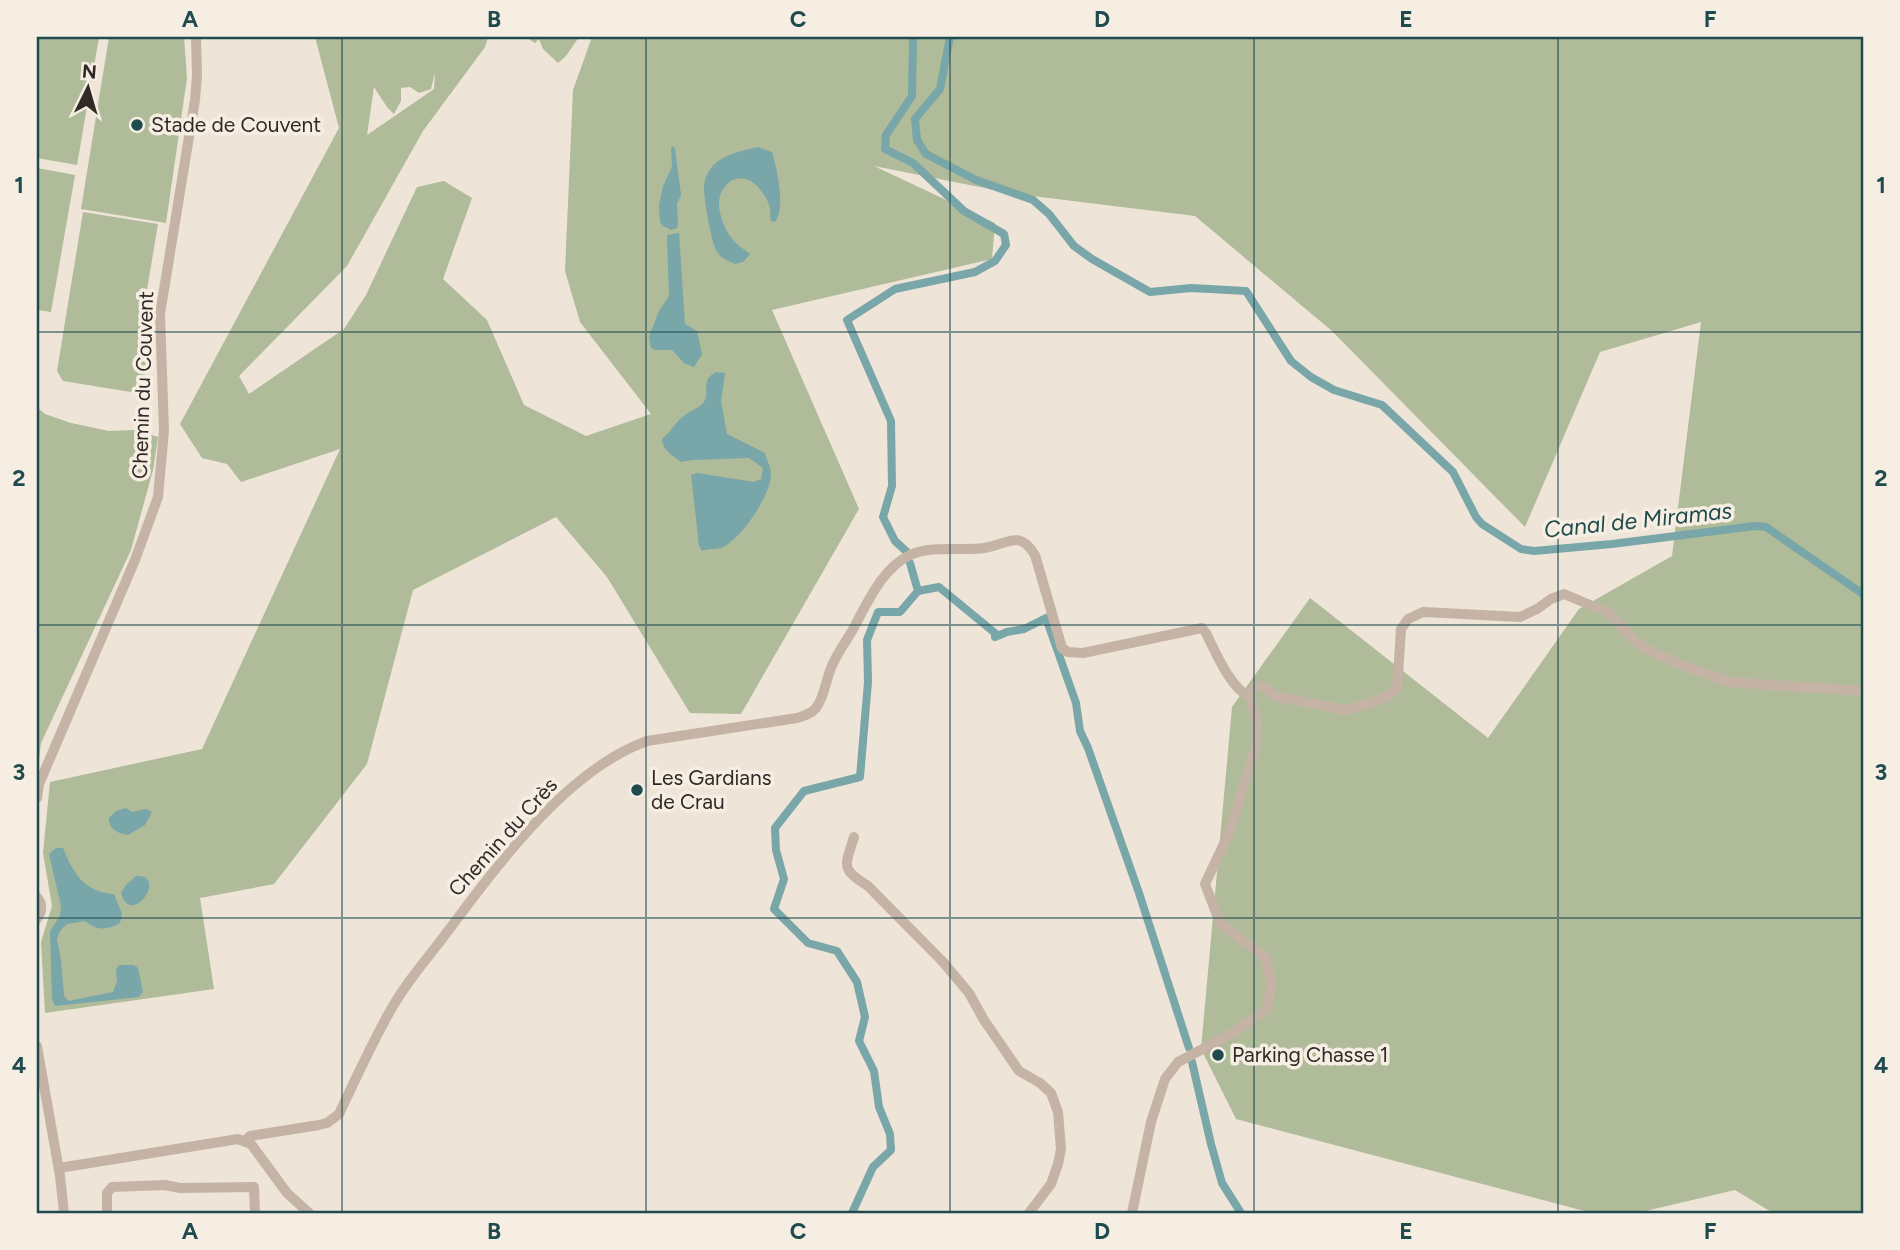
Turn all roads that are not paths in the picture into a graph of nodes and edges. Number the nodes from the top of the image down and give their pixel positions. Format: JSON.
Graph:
{"nodes":[{"id":1,"x":196,"y":37,"type":"edge"},
{"id":2,"x":1863,"y":691,"type":"edge"},
{"id":3,"x":1251,"y":698,"type":"junction"},
{"id":4,"x":37,"y":798,"type":"edge"},
{"id":5,"x":854,"y":837,"type":"dead end"},
{"id":6,"x":37,"y":897,"type":"edge"},
{"id":7,"x":37,"y":919,"type":"edge"},
{"id":8,"x":37,"y":1046,"type":"edge"},
{"id":9,"x":245,"y":1141,"type":"junction"},
{"id":10,"x":59,"y":1168,"type":"junction"},
{"id":11,"x":64,"y":1213,"type":"edge"},
{"id":12,"x":107,"y":1213,"type":"edge"},
{"id":13,"x":255,"y":1213,"type":"edge"},
{"id":14,"x":309,"y":1213,"type":"edge"},
{"id":15,"x":1029,"y":1213,"type":"edge"},
{"id":16,"x":1132,"y":1213,"type":"edge"}],
"edges":[{"from":1,"to":4,"type":"street","name":"Chemin du Couvent"},
{"from":2,"to":3,"type":"street"},
{"from":3,"to":9,"type":"street","name":"Chemin du Crès"},
{"from":3,"to":16,"type":"street"},
{"from":5,"to":15,"type":"street"},
{"from":6,"to":7,"type":"street"},
{"from":8,"to":10,"type":"street"},
{"from":9,"to":10,"type":"street"},
{"from":9,"to":14,"type":"street"},
{"from":10,"to":11,"type":"street"},
{"from":12,"to":13,"type":"street"}]}
